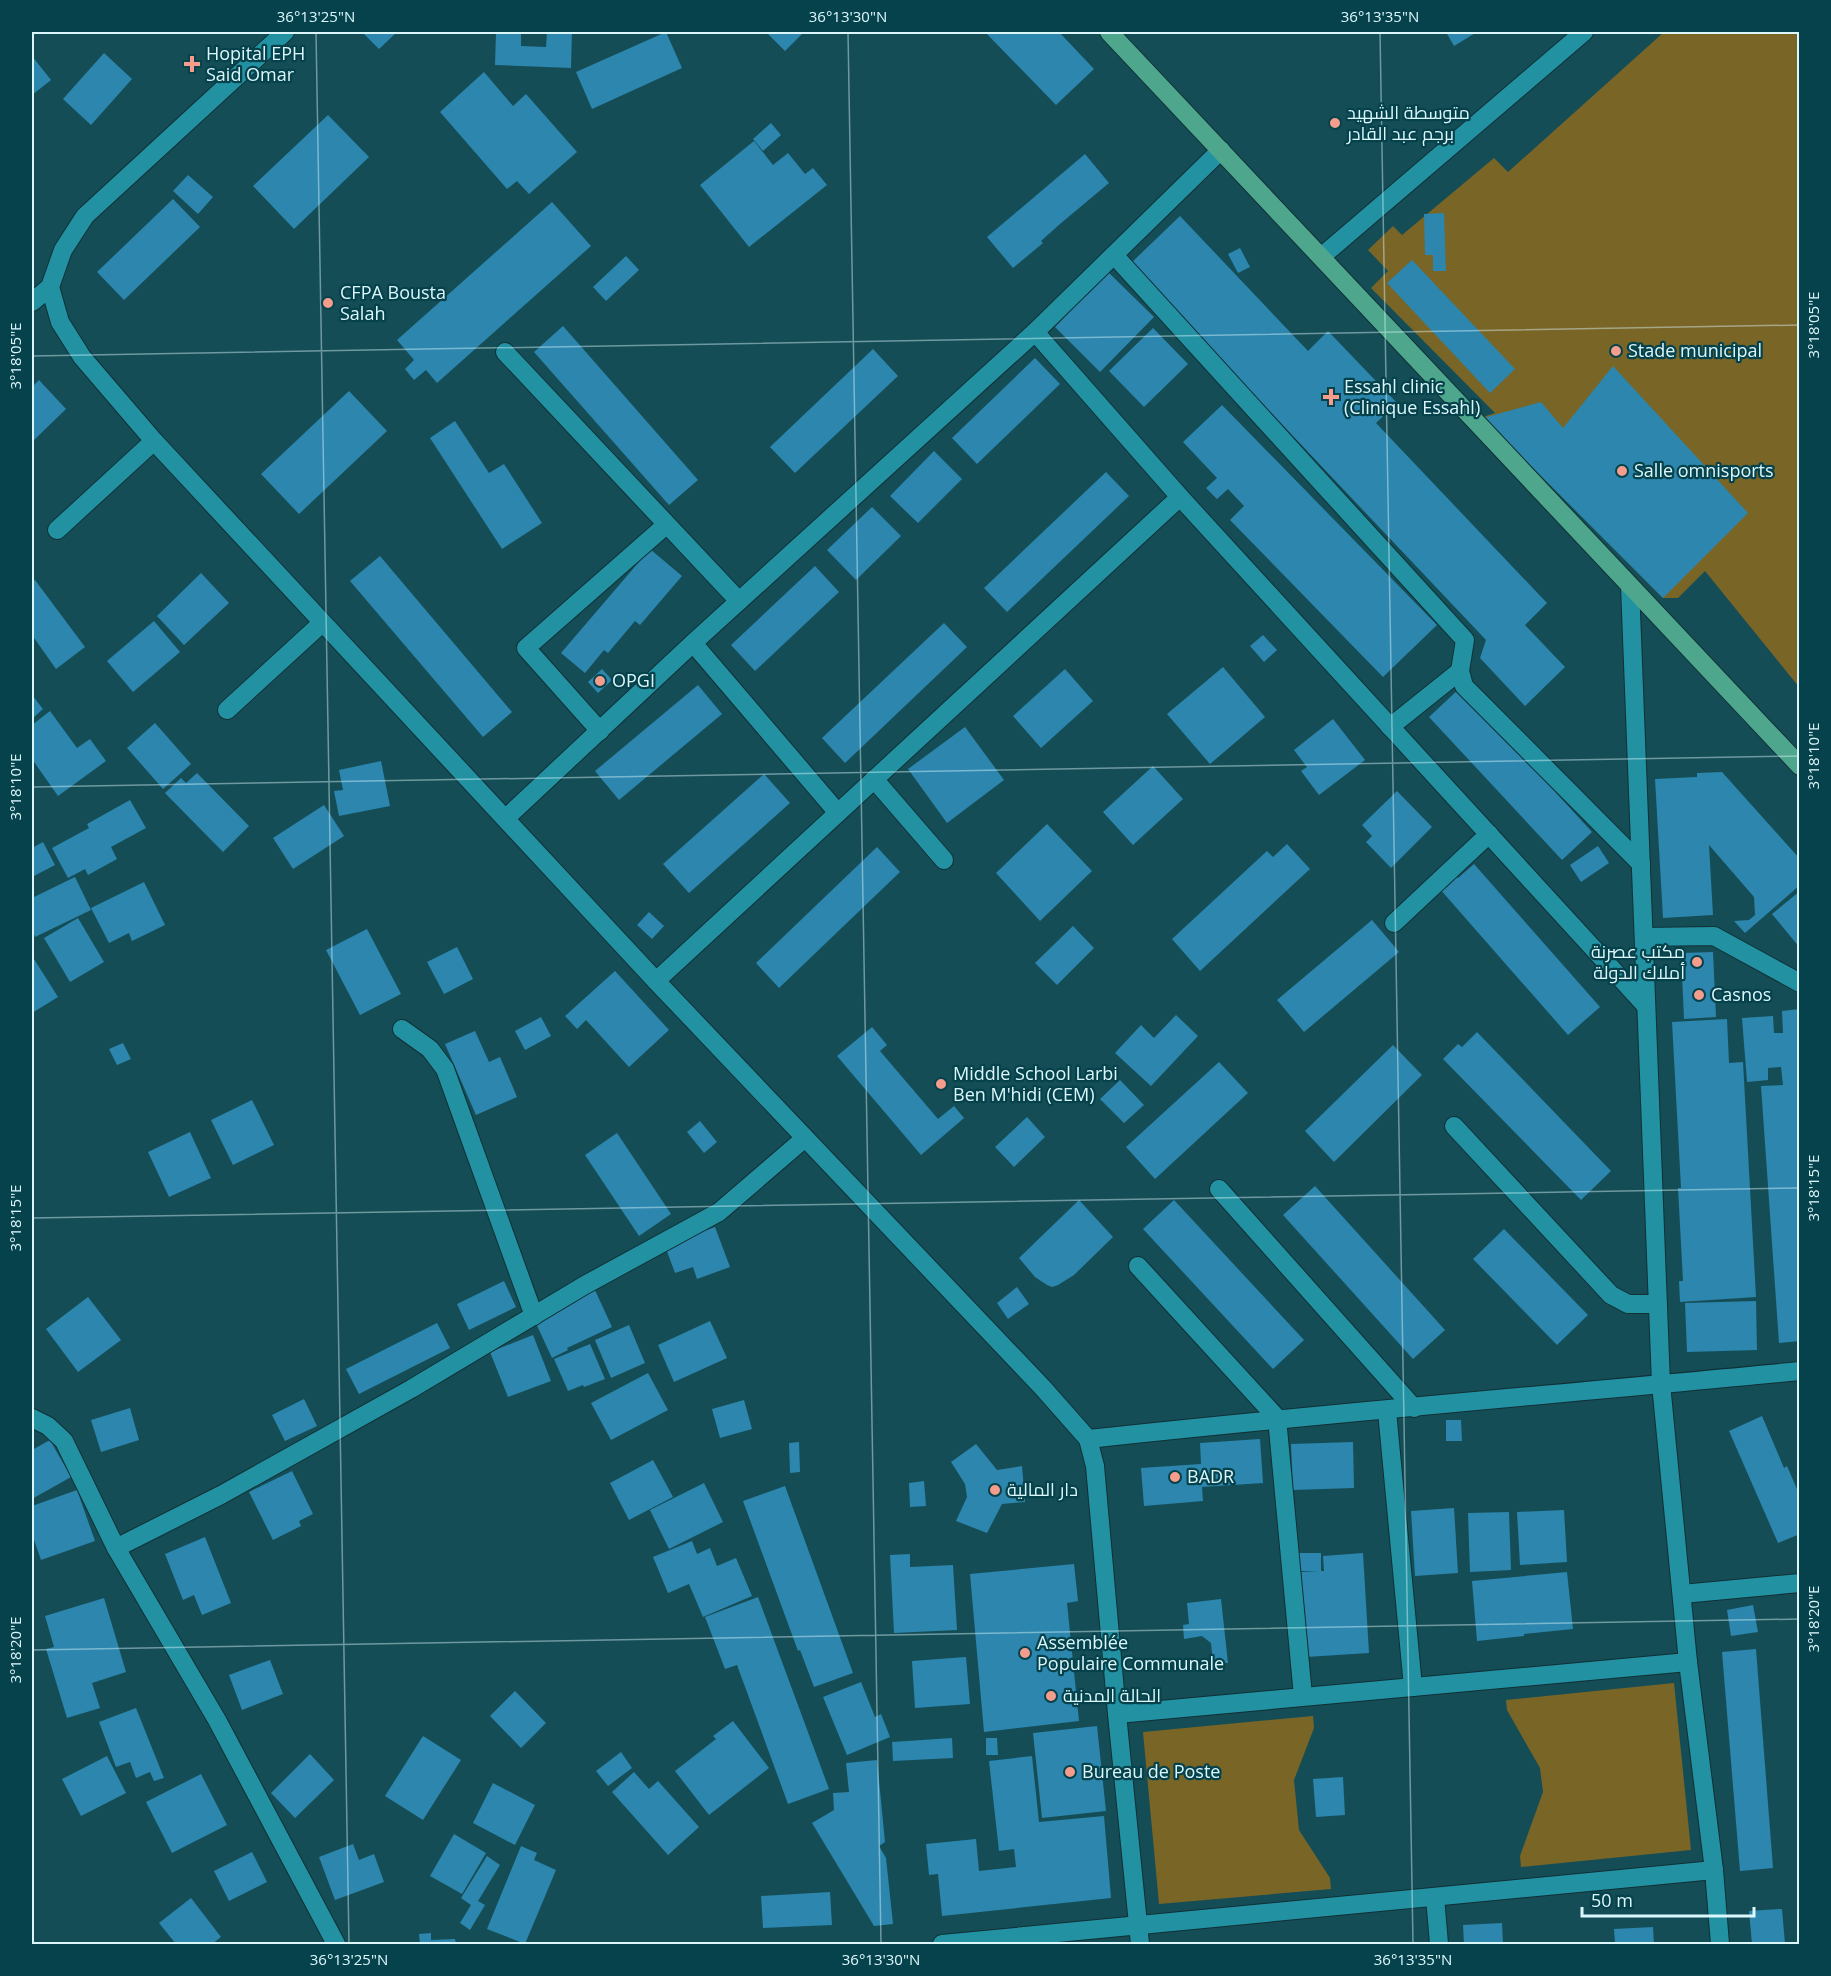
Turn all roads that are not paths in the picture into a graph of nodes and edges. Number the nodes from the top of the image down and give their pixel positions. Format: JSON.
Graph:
{"nodes":[{"id":1,"x":285,"y":32,"type":"edge"},
{"id":2,"x":1109,"y":32,"type":"edge"},
{"id":3,"x":1584,"y":32,"type":"edge"},
{"id":4,"x":1221,"y":150,"type":"junction"},
{"id":5,"x":1114,"y":255,"type":"junction"},
{"id":6,"x":1321,"y":256,"type":"junction"},
{"id":7,"x":50,"y":286,"type":"junction"},
{"id":8,"x":32,"y":302,"type":"edge"},
{"id":9,"x":1035,"y":332,"type":"junction"},
{"id":10,"x":505,"y":352,"type":"dead end"},
{"id":11,"x":154,"y":441,"type":"junction"},
{"id":12,"x":1180,"y":497,"type":"junction"},
{"id":13,"x":666,"y":525,"type":"junction"},
{"id":14,"x":57,"y":530,"type":"dead end"},
{"id":15,"x":1630,"y":586,"type":"junction"},
{"id":16,"x":739,"y":601,"type":"junction"},
{"id":17,"x":322,"y":623,"type":"junction"},
{"id":18,"x":693,"y":643,"type":"junction"},
{"id":19,"x":1460,"y":671,"type":"junction"},
{"id":20,"x":227,"y":710,"type":"dead end"},
{"id":21,"x":1390,"y":727,"type":"junction"},
{"id":22,"x":600,"y":731,"type":"junction"},
{"id":23,"x":1800,"y":766,"type":"edge"},
{"id":24,"x":874,"y":779,"type":"junction"},
{"id":25,"x":838,"y":813,"type":"junction"},
{"id":26,"x":506,"y":818,"type":"junction"},
{"id":27,"x":1489,"y":834,"type":"junction"},
{"id":28,"x":944,"y":860,"type":"dead end"},
{"id":29,"x":1641,"y":864,"type":"junction"},
{"id":30,"x":1394,"y":923,"type":"dead end"},
{"id":31,"x":1644,"y":937,"type":"junction"},
{"id":32,"x":656,"y":981,"type":"junction"},
{"id":33,"x":1800,"y":983,"type":"edge"},
{"id":34,"x":1646,"y":1006,"type":"junction"},
{"id":35,"x":402,"y":1029,"type":"dead end"},
{"id":36,"x":1454,"y":1126,"type":"dead end"},
{"id":37,"x":805,"y":1138,"type":"junction"},
{"id":38,"x":1219,"y":1189,"type":"dead end"},
{"id":39,"x":1138,"y":1266,"type":"dead end"},
{"id":40,"x":1658,"y":1304,"type":"junction"},
{"id":41,"x":534,"y":1316,"type":"junction"},
{"id":42,"x":1800,"y":1371,"type":"edge"},
{"id":43,"x":1661,"y":1384,"type":"junction"},
{"id":44,"x":1414,"y":1408,"type":"junction"},
{"id":45,"x":1387,"y":1411,"type":"junction"},
{"id":46,"x":32,"y":1418,"type":"edge"},
{"id":47,"x":1277,"y":1418,"type":"junction"},
{"id":48,"x":1088,"y":1439,"type":"junction"},
{"id":49,"x":116,"y":1548,"type":"junction"},
{"id":50,"x":1800,"y":1583,"type":"edge"},
{"id":51,"x":1682,"y":1594,"type":"junction"},
{"id":52,"x":1688,"y":1662,"type":"junction"},
{"id":53,"x":1413,"y":1687,"type":"junction"},
{"id":54,"x":1303,"y":1696,"type":"junction"},
{"id":55,"x":1117,"y":1714,"type":"junction"},
{"id":56,"x":1713,"y":1870,"type":"junction"},
{"id":57,"x":1435,"y":1897,"type":"junction"},
{"id":58,"x":1138,"y":1924,"type":"junction"},
{"id":59,"x":336,"y":1944,"type":"edge"},
{"id":60,"x":942,"y":1944,"type":"edge"},
{"id":61,"x":1140,"y":1944,"type":"edge"},
{"id":62,"x":1439,"y":1944,"type":"edge"},
{"id":63,"x":1720,"y":1944,"type":"edge"}],
"edges":[{"from":1,"to":7,"type":"street"},
{"from":2,"to":4,"type":"main road"},
{"from":3,"to":6,"type":"street"},
{"from":4,"to":5,"type":"street"},
{"from":4,"to":6,"type":"main road"},
{"from":5,"to":9,"type":"street"},
{"from":5,"to":19,"type":"street"},
{"from":6,"to":15,"type":"main road"},
{"from":7,"to":8,"type":"street"},
{"from":7,"to":11,"type":"street"},
{"from":9,"to":12,"type":"street"},
{"from":9,"to":16,"type":"street"},
{"from":10,"to":13,"type":"street"},
{"from":11,"to":14,"type":"street"},
{"from":11,"to":17,"type":"street"},
{"from":12,"to":21,"type":"street"},
{"from":12,"to":24,"type":"street"},
{"from":13,"to":16,"type":"street"},
{"from":13,"to":22,"type":"street"},
{"from":15,"to":23,"type":"main road"},
{"from":15,"to":29,"type":"street"},
{"from":16,"to":18,"type":"street"},
{"from":17,"to":20,"type":"street"},
{"from":17,"to":26,"type":"street"},
{"from":18,"to":22,"type":"street"},
{"from":18,"to":25,"type":"street"},
{"from":19,"to":21,"type":"street"},
{"from":19,"to":29,"type":"street"},
{"from":21,"to":27,"type":"street"},
{"from":22,"to":26,"type":"street"},
{"from":24,"to":25,"type":"street"},
{"from":24,"to":28,"type":"street"},
{"from":25,"to":32,"type":"street"},
{"from":26,"to":32,"type":"street"},
{"from":27,"to":30,"type":"street"},
{"from":27,"to":34,"type":"street"},
{"from":29,"to":31,"type":"street"},
{"from":31,"to":33,"type":"street"},
{"from":31,"to":34,"type":"street"},
{"from":32,"to":37,"type":"street"},
{"from":34,"to":40,"type":"street"},
{"from":35,"to":41,"type":"street"},
{"from":36,"to":40,"type":"street"},
{"from":37,"to":41,"type":"street"},
{"from":37,"to":48,"type":"street"},
{"from":38,"to":44,"type":"street"},
{"from":39,"to":47,"type":"street"},
{"from":40,"to":43,"type":"street"},
{"from":41,"to":49,"type":"street"},
{"from":42,"to":43,"type":"street"},
{"from":43,"to":44,"type":"street"},
{"from":43,"to":51,"type":"street"},
{"from":44,"to":45,"type":"street"},
{"from":45,"to":47,"type":"street"},
{"from":45,"to":53,"type":"street"},
{"from":46,"to":49,"type":"street"},
{"from":47,"to":48,"type":"street"},
{"from":47,"to":54,"type":"street"},
{"from":48,"to":55,"type":"street"},
{"from":49,"to":59,"type":"street"},
{"from":50,"to":51,"type":"street"},
{"from":51,"to":52,"type":"street"},
{"from":52,"to":53,"type":"street"},
{"from":52,"to":56,"type":"street"},
{"from":53,"to":54,"type":"street"},
{"from":54,"to":55,"type":"street"},
{"from":55,"to":58,"type":"street"},
{"from":56,"to":57,"type":"street"},
{"from":56,"to":63,"type":"street"},
{"from":57,"to":58,"type":"street"},
{"from":57,"to":62,"type":"street"},
{"from":58,"to":60,"type":"street"},
{"from":58,"to":61,"type":"street"}]}
